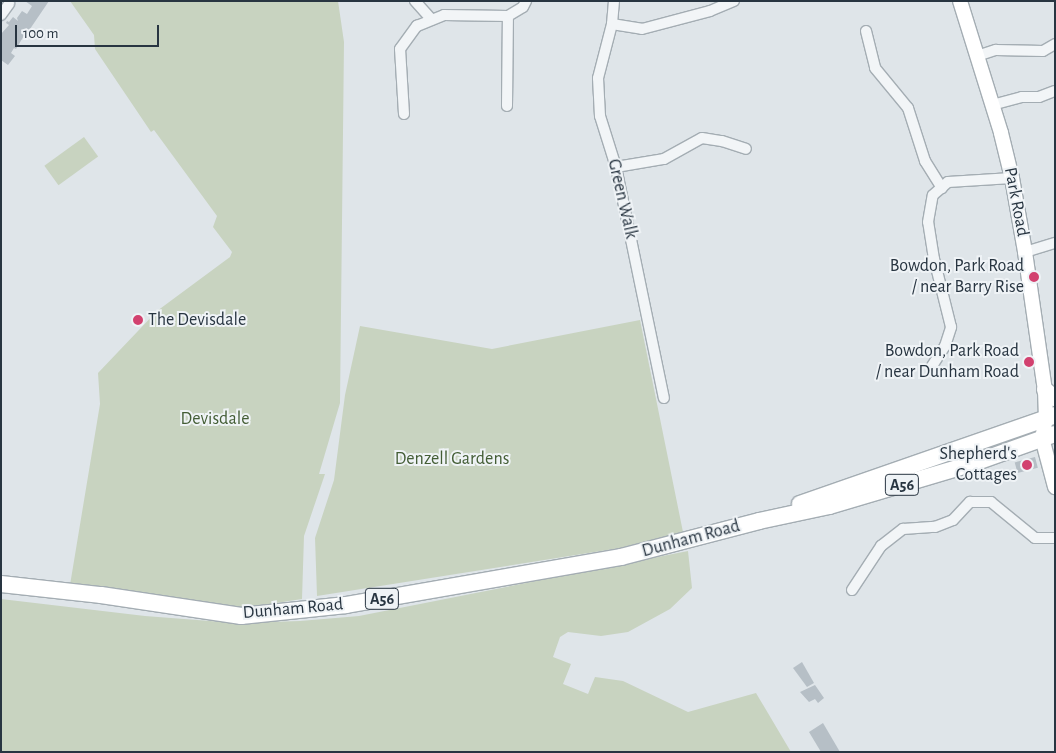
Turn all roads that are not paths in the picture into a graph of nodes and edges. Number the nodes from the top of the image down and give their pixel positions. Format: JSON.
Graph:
{"nodes":[{"id":1,"x":415,"y":1,"type":"edge"},
{"id":2,"x":526,"y":1,"type":"edge"},
{"id":3,"x":614,"y":1,"type":"edge"},
{"id":4,"x":734,"y":1,"type":"edge"},
{"id":5,"x":960,"y":1,"type":"edge"},
{"id":6,"x":9,"y":4,"type":"dead end"},
{"id":7,"x":1,"y":15,"type":"edge"},
{"id":8,"x":508,"y":16,"type":"junction"},
{"id":9,"x":432,"y":20,"type":"junction"},
{"id":10,"x":612,"y":24,"type":"junction"},
{"id":11,"x":866,"y":32,"type":"dead end"},
{"id":12,"x":1055,"y":44,"type":"edge"},
{"id":13,"x":977,"y":56,"type":"junction"},
{"id":14,"x":1055,"y":91,"type":"edge"},
{"id":15,"x":992,"y":105,"type":"junction"},
{"id":16,"x":507,"y":106,"type":"dead end"},
{"id":17,"x":404,"y":114,"type":"dead end"},
{"id":18,"x":746,"y":149,"type":"dead end"},
{"id":19,"x":616,"y":166,"type":"junction"},
{"id":20,"x":1012,"y":178,"type":"junction"},
{"id":21,"x":942,"y":188,"type":"junction"},
{"id":22,"x":1055,"y":243,"type":"edge"},
{"id":23,"x":1025,"y":252,"type":"junction"},
{"id":24,"x":932,"y":366,"type":"dead end"},
{"id":25,"x":1050,"y":394,"type":"edge"},
{"id":26,"x":664,"y":398,"type":"dead end"},
{"id":27,"x":1052,"y":419,"type":"edge"},
{"id":28,"x":1048,"y":436,"type":"edge"},
{"id":29,"x":997,"y":437,"type":"junction"},
{"id":30,"x":1055,"y":487,"type":"edge"},
{"id":31,"x":758,"y":521,"type":"junction"},
{"id":32,"x":1055,"y":538,"type":"edge"},
{"id":33,"x":1,"y":584,"type":"edge"},
{"id":34,"x":852,"y":590,"type":"dead end"}],
"edges":[{"from":1,"to":9,"type":"street"},
{"from":2,"to":8,"type":"street"},
{"from":3,"to":10,"type":"street","name":"Green Walk"},
{"from":4,"to":10,"type":"street"},
{"from":5,"to":13,"type":"main road","name":"Park Road"},
{"from":6,"to":7,"type":"street"},
{"from":8,"to":9,"type":"street"},
{"from":8,"to":16,"type":"street"},
{"from":9,"to":17,"type":"street"},
{"from":10,"to":19,"type":"street","name":"Green Walk"},
{"from":11,"to":21,"type":"street"},
{"from":12,"to":13,"type":"street"},
{"from":13,"to":15,"type":"main road","name":"Park Road"},
{"from":14,"to":15,"type":"street"},
{"from":15,"to":20,"type":"main road","name":"Park Road"},
{"from":18,"to":19,"type":"street"},
{"from":19,"to":26,"type":"street","name":"Green Walk"},
{"from":20,"to":21,"type":"street"},
{"from":20,"to":23,"type":"main road","name":"Park Road"},
{"from":21,"to":24,"type":"street"},
{"from":22,"to":23,"type":"street"},
{"from":23,"to":25,"type":"main road","name":"Park Road"},
{"from":25,"to":27,"type":"main road","name":"Park Road"},
{"from":27,"to":28,"type":"main road","name":"Park Road"},
{"from":27,"to":29,"type":"highway","name":"Dunham Road","number":"A56"},
{"from":28,"to":29,"type":"highway"},
{"from":28,"to":30,"type":"main road"},
{"from":28,"to":31,"type":"highway","name":"Dunham Road","number":"A56"},
{"from":29,"to":31,"type":"highway","name":"Dunham Road","number":"A56"},
{"from":31,"to":33,"type":"highway","name":"Dunham Road","number":"A56"},
{"from":32,"to":34,"type":"street"}]}
